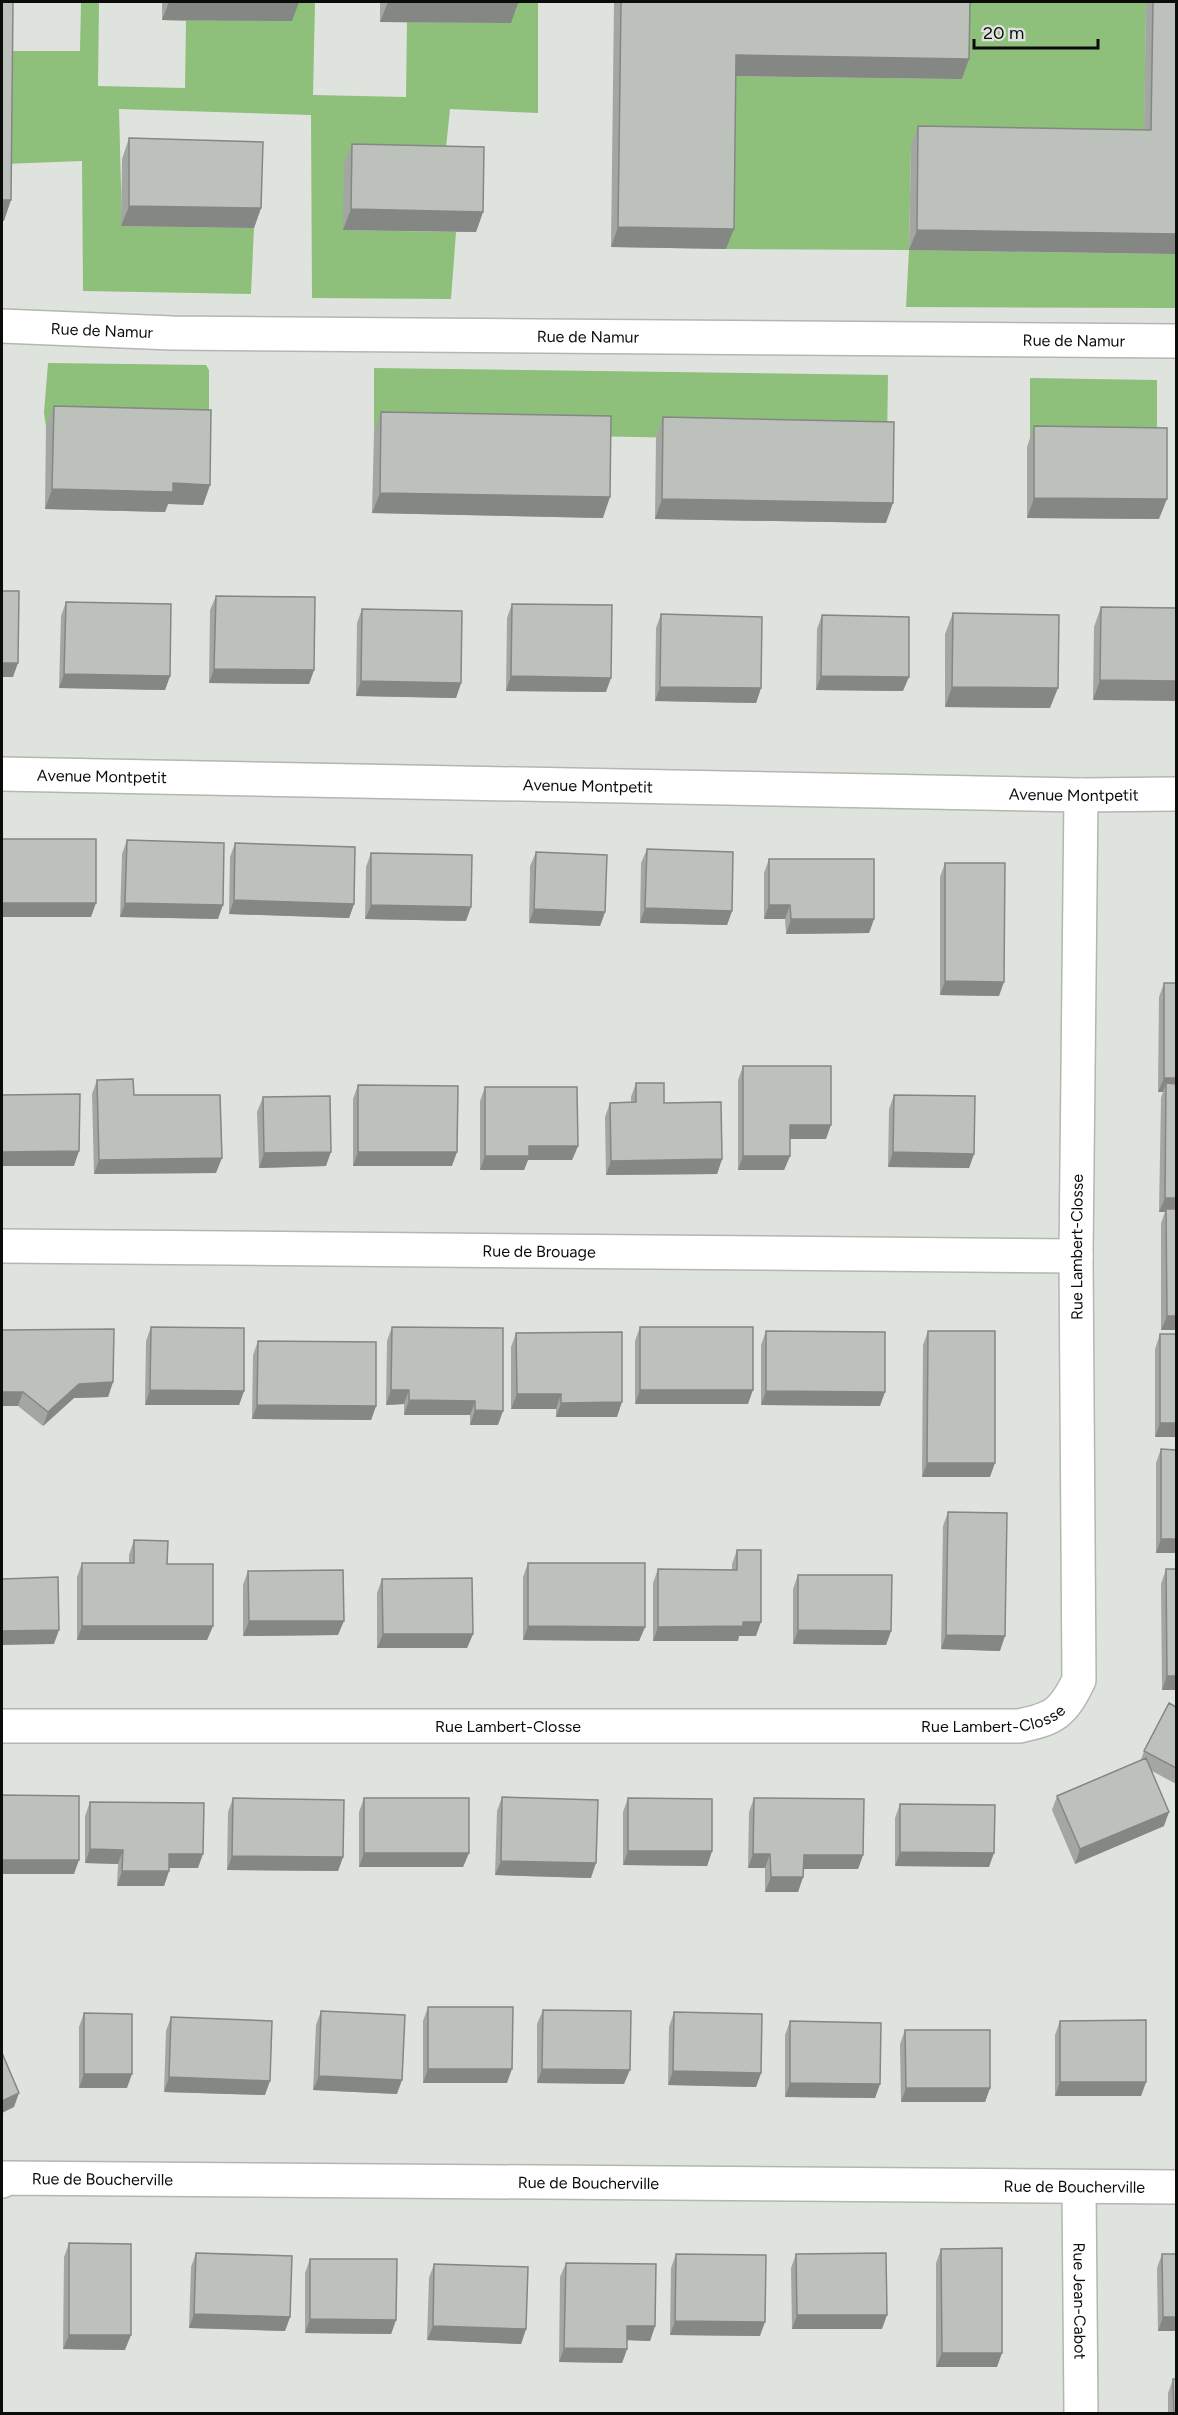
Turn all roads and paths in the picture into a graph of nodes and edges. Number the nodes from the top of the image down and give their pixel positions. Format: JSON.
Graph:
{"nodes":[{"id":1,"x":2,"y":326,"type":"edge"},
{"id":2,"x":1176,"y":340,"type":"edge"},
{"id":3,"x":2,"y":774,"type":"edge"},
{"id":4,"x":1176,"y":794,"type":"edge"},
{"id":5,"x":1081,"y":795,"type":"junction"},
{"id":6,"x":2,"y":1246,"type":"edge"},
{"id":7,"x":1077,"y":1256,"type":"junction"},
{"id":8,"x":2,"y":1726,"type":"edge"},
{"id":9,"x":2,"y":2181,"type":"edge"},
{"id":10,"x":1176,"y":2187,"type":"edge"},
{"id":11,"x":1079,"y":2189,"type":"junction"},
{"id":12,"x":1081,"y":2414,"type":"edge"}],
"edges":[{"from":1,"to":2,"type":"street","name":"Rue de Namur"},
{"from":3,"to":5,"type":"street","name":"Avenue Montpetit"},
{"from":4,"to":5,"type":"street","name":"Avenue Montpetit"},
{"from":5,"to":7,"type":"street","name":"Rue Lambert-Closse"},
{"from":6,"to":7,"type":"street","name":"Rue de Brouage"},
{"from":7,"to":8,"type":"street","name":"Rue Lambert-Closse"},
{"from":9,"to":11,"type":"street","name":"Rue de Boucherville"},
{"from":10,"to":11,"type":"street","name":"Rue de Boucherville"},
{"from":11,"to":12,"type":"street","name":"Rue Jean-Cabot"}]}
